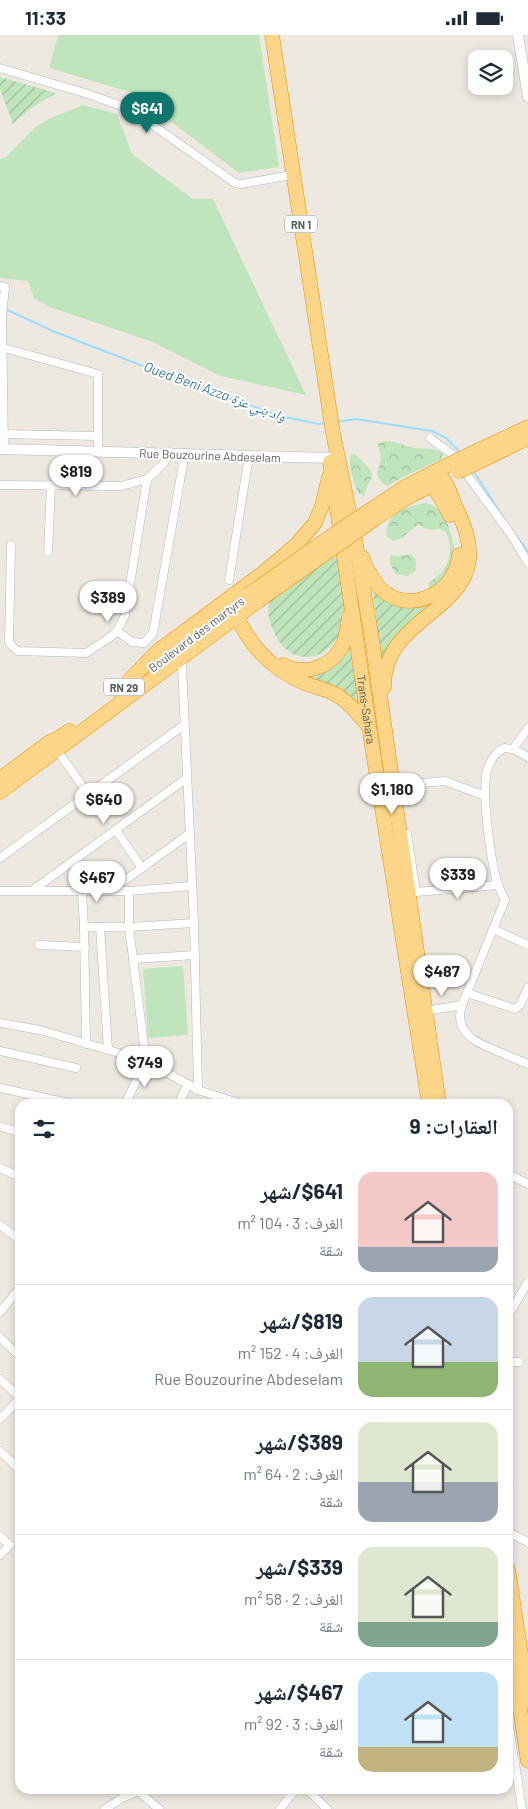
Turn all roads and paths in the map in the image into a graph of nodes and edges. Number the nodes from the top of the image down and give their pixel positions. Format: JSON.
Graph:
{"nodes":[{"id":1,"x":264,"y":35,"type":"edge"},
{"id":2,"x":272,"y":35,"type":"edge"},
{"id":3,"x":518,"y":35,"type":"edge"},
{"id":4,"x":0,"y":68,"type":"edge"},
{"id":5,"x":528,"y":97,"type":"edge"},
{"id":6,"x":286,"y":176,"type":"junction"},
{"id":7,"x":0,"y":286,"type":"edge"},
{"id":8,"x":1,"y":330,"type":"edge"},
{"id":9,"x":2,"y":346,"type":"edge"},
{"id":10,"x":326,"y":413,"type":"junction"},
{"id":11,"x":528,"y":427,"type":"edge"},
{"id":12,"x":329,"y":433,"type":"junction"},
{"id":13,"x":2,"y":434,"type":"edge"},
{"id":14,"x":98,"y":436,"type":"junction"},
{"id":15,"x":430,"y":438,"type":"dead end"},
{"id":16,"x":528,"y":438,"type":"edge"},
{"id":17,"x":2,"y":449,"type":"edge"},
{"id":18,"x":98,"y":451,"type":"junction"},
{"id":19,"x":170,"y":453,"type":"junction"},
{"id":20,"x":186,"y":453,"type":"junction"},
{"id":21,"x":483,"y":454,"type":"junction"},
{"id":22,"x":249,"y":457,"type":"junction"},
{"id":23,"x":330,"y":462,"type":"junction"},
{"id":24,"x":147,"y":479,"type":"junction"},
{"id":25,"x":437,"y":479,"type":"junction"},
{"id":26,"x":0,"y":485,"type":"edge"},
{"id":27,"x":51,"y":485,"type":"junction"},
{"id":28,"x":407,"y":492,"type":"junction"},
{"id":29,"x":444,"y":504,"type":"junction"},
{"id":30,"x":355,"y":540,"type":"junction"},
{"id":31,"x":11,"y":545,"type":"dead end"},
{"id":32,"x":48,"y":552,"type":"dead end"},
{"id":33,"x":528,"y":563,"type":"edge"},
{"id":34,"x":229,"y":580,"type":"dead end"},
{"id":35,"x":253,"y":598,"type":"junction"},
{"id":36,"x":351,"y":601,"type":"junction"},
{"id":37,"x":236,"y":612,"type":"junction"},
{"id":38,"x":0,"y":623,"type":"edge"},
{"id":39,"x":9,"y":624,"type":"junction"},
{"id":40,"x":117,"y":631,"type":"junction"},
{"id":41,"x":217,"y":631,"type":"junction"},
{"id":42,"x":248,"y":631,"type":"junction"},
{"id":43,"x":180,"y":658,"type":"junction"},
{"id":44,"x":119,"y":691,"type":"junction"},
{"id":45,"x":184,"y":725,"type":"junction"},
{"id":46,"x":528,"y":728,"type":"edge"},
{"id":47,"x":379,"y":729,"type":"junction"},
{"id":48,"x":513,"y":749,"type":"junction"},
{"id":49,"x":57,"y":750,"type":"junction"},
{"id":50,"x":528,"y":757,"type":"edge"},
{"id":51,"x":187,"y":778,"type":"junction"},
{"id":52,"x":0,"y":779,"type":"edge"},
{"id":53,"x":399,"y":785,"type":"junction"},
{"id":54,"x":0,"y":792,"type":"edge"},
{"id":55,"x":88,"y":794,"type":"junction"},
{"id":56,"x":485,"y":796,"type":"junction"},
{"id":57,"x":116,"y":830,"type":"junction"},
{"id":58,"x":190,"y":835,"type":"junction"},
{"id":59,"x":0,"y":858,"type":"edge"},
{"id":60,"x":142,"y":868,"type":"junction"},
{"id":61,"x":192,"y":885,"type":"junction"},
{"id":62,"x":498,"y":885,"type":"junction"},
{"id":63,"x":33,"y":890,"type":"junction"},
{"id":64,"x":0,"y":891,"type":"edge"},
{"id":65,"x":110,"y":891,"type":"junction"},
{"id":66,"x":129,"y":891,"type":"junction"},
{"id":67,"x":82,"y":892,"type":"junction"},
{"id":68,"x":194,"y":923,"type":"junction"},
{"id":69,"x":84,"y":927,"type":"junction"},
{"id":70,"x":100,"y":927,"type":"junction"},
{"id":71,"x":129,"y":927,"type":"junction"},
{"id":72,"x":493,"y":929,"type":"junction"},
{"id":73,"x":40,"y":945,"type":"dead end"},
{"id":74,"x":528,"y":945,"type":"edge"},
{"id":75,"x":84,"y":947,"type":"junction"},
{"id":76,"x":195,"y":955,"type":"junction"},
{"id":77,"x":133,"y":959,"type":"junction"},
{"id":78,"x":528,"y":988,"type":"edge"},
{"id":79,"x":467,"y":993,"type":"junction"},
{"id":80,"x":462,"y":1005,"type":"junction"},
{"id":81,"x":425,"y":1011,"type":"junction"},
{"id":82,"x":0,"y":1023,"type":"edge"},
{"id":83,"x":86,"y":1044,"type":"junction"},
{"id":84,"x":108,"y":1050,"type":"junction"},
{"id":85,"x":0,"y":1051,"type":"edge"},
{"id":86,"x":146,"y":1061,"type":"junction"},
{"id":87,"x":528,"y":1064,"type":"edge"},
{"id":88,"x":76,"y":1068,"type":"dead end"},
{"id":89,"x":188,"y":1084,"type":"junction"},
{"id":90,"x":0,"y":1088,"type":"edge"},
{"id":91,"x":198,"y":1089,"type":"junction"},
{"id":92,"x":50,"y":1099,"type":"edge"},
{"id":93,"x":127,"y":1099,"type":"edge"},
{"id":94,"x":180,"y":1099,"type":"edge"},
{"id":95,"x":227,"y":1099,"type":"edge"},
{"id":96,"x":428,"y":1099,"type":"edge"},
{"id":97,"x":438,"y":1099,"type":"edge"},
{"id":98,"x":0,"y":1127,"type":"edge"},
{"id":99,"x":15,"y":1132,"type":"edge"},
{"id":100,"x":0,"y":1168,"type":"edge"},
{"id":101,"x":15,"y":1175,"type":"edge"},
{"id":102,"x":513,"y":1176,"type":"edge"},
{"id":103,"x":528,"y":1184,"type":"edge"},
{"id":104,"x":0,"y":1225,"type":"edge"},
{"id":105,"x":15,"y":1236,"type":"edge"},
{"id":106,"x":528,"y":1281,"type":"edge"},
{"id":107,"x":15,"y":1297,"type":"edge"},
{"id":108,"x":513,"y":1307,"type":"edge"},
{"id":109,"x":0,"y":1312,"type":"edge"},
{"id":110,"x":0,"y":1337,"type":"edge"},
{"id":111,"x":15,"y":1352,"type":"edge"},
{"id":112,"x":513,"y":1361,"type":"edge"},
{"id":113,"x":519,"y":1362,"type":"dead end"},
{"id":114,"x":0,"y":1379,"type":"edge"},
{"id":115,"x":15,"y":1394,"type":"edge"},
{"id":116,"x":15,"y":1404,"type":"edge"},
{"id":117,"x":0,"y":1419,"type":"edge"},
{"id":118,"x":0,"y":1451,"type":"edge"},
{"id":119,"x":15,"y":1465,"type":"edge"},
{"id":120,"x":513,"y":1534,"type":"edge"},
{"id":121,"x":0,"y":1536,"type":"edge"},
{"id":122,"x":528,"y":1542,"type":"edge"},
{"id":123,"x":0,"y":1555,"type":"edge"},
{"id":124,"x":513,"y":1602,"type":"edge"},
{"id":125,"x":513,"y":1664,"type":"edge"},
{"id":126,"x":528,"y":1700,"type":"edge"},
{"id":127,"x":513,"y":1751,"type":"edge"},
{"id":128,"x":528,"y":1761,"type":"edge"},
{"id":129,"x":133,"y":1794,"type":"edge"},
{"id":130,"x":145,"y":1794,"type":"edge"},
{"id":131,"x":292,"y":1794,"type":"edge"},
{"id":132,"x":312,"y":1794,"type":"edge"},
{"id":133,"x":105,"y":1809,"type":"edge"},
{"id":134,"x":159,"y":1809,"type":"edge"},
{"id":135,"x":280,"y":1809,"type":"edge"},
{"id":136,"x":327,"y":1809,"type":"edge"},
{"id":137,"x":522,"y":1809,"type":"edge"}],
"edges":[{"from":1,"to":6,"type":"highway","number":"RN 1"},
{"from":2,"to":10,"type":"highway","number":"RN 1"},
{"from":3,"to":5,"type":"street"},
{"from":4,"to":6,"type":"street"},
{"from":6,"to":10,"type":"highway","number":"RN 1"},
{"from":7,"to":8,"type":"street"},
{"from":8,"to":9,"type":"street"},
{"from":9,"to":13,"type":"street"},
{"from":9,"to":14,"type":"street"},
{"from":10,"to":12,"type":"highway","number":"RN 1"},
{"from":11,"to":21,"type":"highway"},
{"from":12,"to":23,"type":"highway","name":"Trans-Sahara","number":"RN 1"},
{"from":12,"to":30,"type":"highway","number":"RN 1"},
{"from":13,"to":14,"type":"street"},
{"from":13,"to":17,"type":"street"},
{"from":14,"to":18,"type":"street"},
{"from":15,"to":33,"type":"street"},
{"from":16,"to":21,"type":"highway"},
{"from":17,"to":18,"type":"street","name":"Rue Bouzourine Abdeselam"},
{"from":18,"to":19,"type":"street","name":"Rue Bouzourine Abdeselam"},
{"from":19,"to":20,"type":"street","name":"Rue Bouzourine Abdeselam"},
{"from":19,"to":24,"type":"street"},
{"from":20,"to":22,"type":"street","name":"Rue Bouzourine Abdeselam"},
{"from":20,"to":40,"type":"street"},
{"from":21,"to":25,"type":"highway","bridge":true},
{"from":22,"to":23,"type":"street","name":"Rue Bouzourine Abdeselam"},
{"from":22,"to":34,"type":"street"},
{"from":23,"to":36,"type":"highway","name":"Trans-Sahara","number":"RN 1"},
{"from":23,"to":44,"type":"highway"},
{"from":24,"to":27,"type":"street"},
{"from":24,"to":40,"type":"street"},
{"from":25,"to":28,"type":"highway"},
{"from":25,"to":29,"type":"highway"},
{"from":25,"to":47,"type":"highway"},
{"from":26,"to":27,"type":"street"},
{"from":27,"to":32,"type":"street"},
{"from":28,"to":29,"type":"highway"},
{"from":28,"to":35,"type":"highway","bridge":true},
{"from":29,"to":30,"type":"highway"},
{"from":30,"to":47,"type":"highway","number":"RN 1"},
{"from":31,"to":39,"type":"street"},
{"from":35,"to":37,"type":"highway"},
{"from":35,"to":42,"type":"highway"},
{"from":36,"to":42,"type":"highway"},
{"from":36,"to":47,"type":"highway","name":"Trans-Sahara","number":"RN 1"},
{"from":37,"to":41,"type":"highway","name":"Boulevard des martyrs","number":"RN 29"},
{"from":37,"to":42,"type":"highway"},
{"from":37,"to":44,"type":"highway","name":"Boulevard des martyrs","number":"RN 29"},
{"from":38,"to":39,"type":"street"},
{"from":39,"to":40,"type":"street"},
{"from":41,"to":42,"type":"highway"},
{"from":41,"to":43,"type":"highway","name":"Boulevard des martyrs","number":"RN 29"},
{"from":42,"to":47,"type":"highway"},
{"from":43,"to":45,"type":"street"},
{"from":43,"to":49,"type":"highway","name":"Boulevard des martyrs","number":"RN 29"},
{"from":44,"to":52,"type":"highway","name":"Boulevard des martyrs","number":"RN 29"},
{"from":45,"to":51,"type":"street"},
{"from":45,"to":55,"type":"street"},
{"from":46,"to":48,"type":"street"},
{"from":47,"to":53,"type":"street"},
{"from":47,"to":81,"type":"highway","number":"RN 1"},
{"from":47,"to":96,"type":"highway","name":"Trans-Sahara","number":"RN 1"},
{"from":48,"to":50,"type":"street"},
{"from":48,"to":56,"type":"street"},
{"from":49,"to":54,"type":"highway","name":"Boulevard des martyrs","number":"RN 29"},
{"from":49,"to":55,"type":"street"},
{"from":51,"to":57,"type":"street"},
{"from":51,"to":58,"type":"street"},
{"from":53,"to":56,"type":"street"},
{"from":53,"to":62,"type":"street"},
{"from":55,"to":59,"type":"street"},
{"from":56,"to":62,"type":"street"},
{"from":57,"to":60,"type":"street"},
{"from":57,"to":63,"type":"street"},
{"from":58,"to":60,"type":"street"},
{"from":58,"to":61,"type":"street"},
{"from":60,"to":65,"type":"street"},
{"from":61,"to":66,"type":"street"},
{"from":61,"to":68,"type":"street"},
{"from":62,"to":72,"type":"street"},
{"from":63,"to":64,"type":"street"},
{"from":63,"to":67,"type":"street"},
{"from":65,"to":66,"type":"street"},
{"from":65,"to":67,"type":"street"},
{"from":66,"to":71,"type":"street"},
{"from":67,"to":69,"type":"street"},
{"from":68,"to":71,"type":"street"},
{"from":68,"to":76,"type":"street"},
{"from":69,"to":70,"type":"street"},
{"from":69,"to":75,"type":"street"},
{"from":70,"to":71,"type":"street"},
{"from":70,"to":84,"type":"street"},
{"from":71,"to":77,"type":"street"},
{"from":72,"to":74,"type":"street"},
{"from":72,"to":79,"type":"street"},
{"from":73,"to":75,"type":"street"},
{"from":75,"to":83,"type":"street"},
{"from":76,"to":77,"type":"street"},
{"from":76,"to":91,"type":"street"},
{"from":77,"to":86,"type":"street"},
{"from":78,"to":79,"type":"street"},
{"from":79,"to":80,"type":"street"},
{"from":80,"to":81,"type":"street"},
{"from":80,"to":87,"type":"street"},
{"from":81,"to":97,"type":"highway","number":"RN 1"},
{"from":82,"to":83,"type":"street"},
{"from":83,"to":84,"type":"street"},
{"from":84,"to":86,"type":"street"},
{"from":85,"to":88,"type":"street"},
{"from":86,"to":89,"type":"street"},
{"from":86,"to":93,"type":"street"},
{"from":89,"to":91,"type":"street"},
{"from":89,"to":94,"type":"street"},
{"from":90,"to":92,"type":"street"},
{"from":91,"to":95,"type":"street"},
{"from":98,"to":99,"type":"street"},
{"from":100,"to":101,"type":"street"},
{"from":102,"to":103,"type":"street"},
{"from":104,"to":105,"type":"street"},
{"from":106,"to":108,"type":"street"},
{"from":107,"to":109,"type":"street"},
{"from":110,"to":111,"type":"street"},
{"from":112,"to":113,"type":"street"},
{"from":114,"to":115,"type":"street"},
{"from":116,"to":117,"type":"street"},
{"from":118,"to":119,"type":"street"},
{"from":120,"to":122,"type":"street"},
{"from":121,"to":123,"type":"street"},
{"from":124,"to":126,"type":"highway"},
{"from":125,"to":128,"type":"highway"},
{"from":127,"to":137,"type":"street"},
{"from":129,"to":133,"type":"street"},
{"from":130,"to":134,"type":"street"},
{"from":131,"to":135,"type":"street"},
{"from":132,"to":136,"type":"street"}]}
